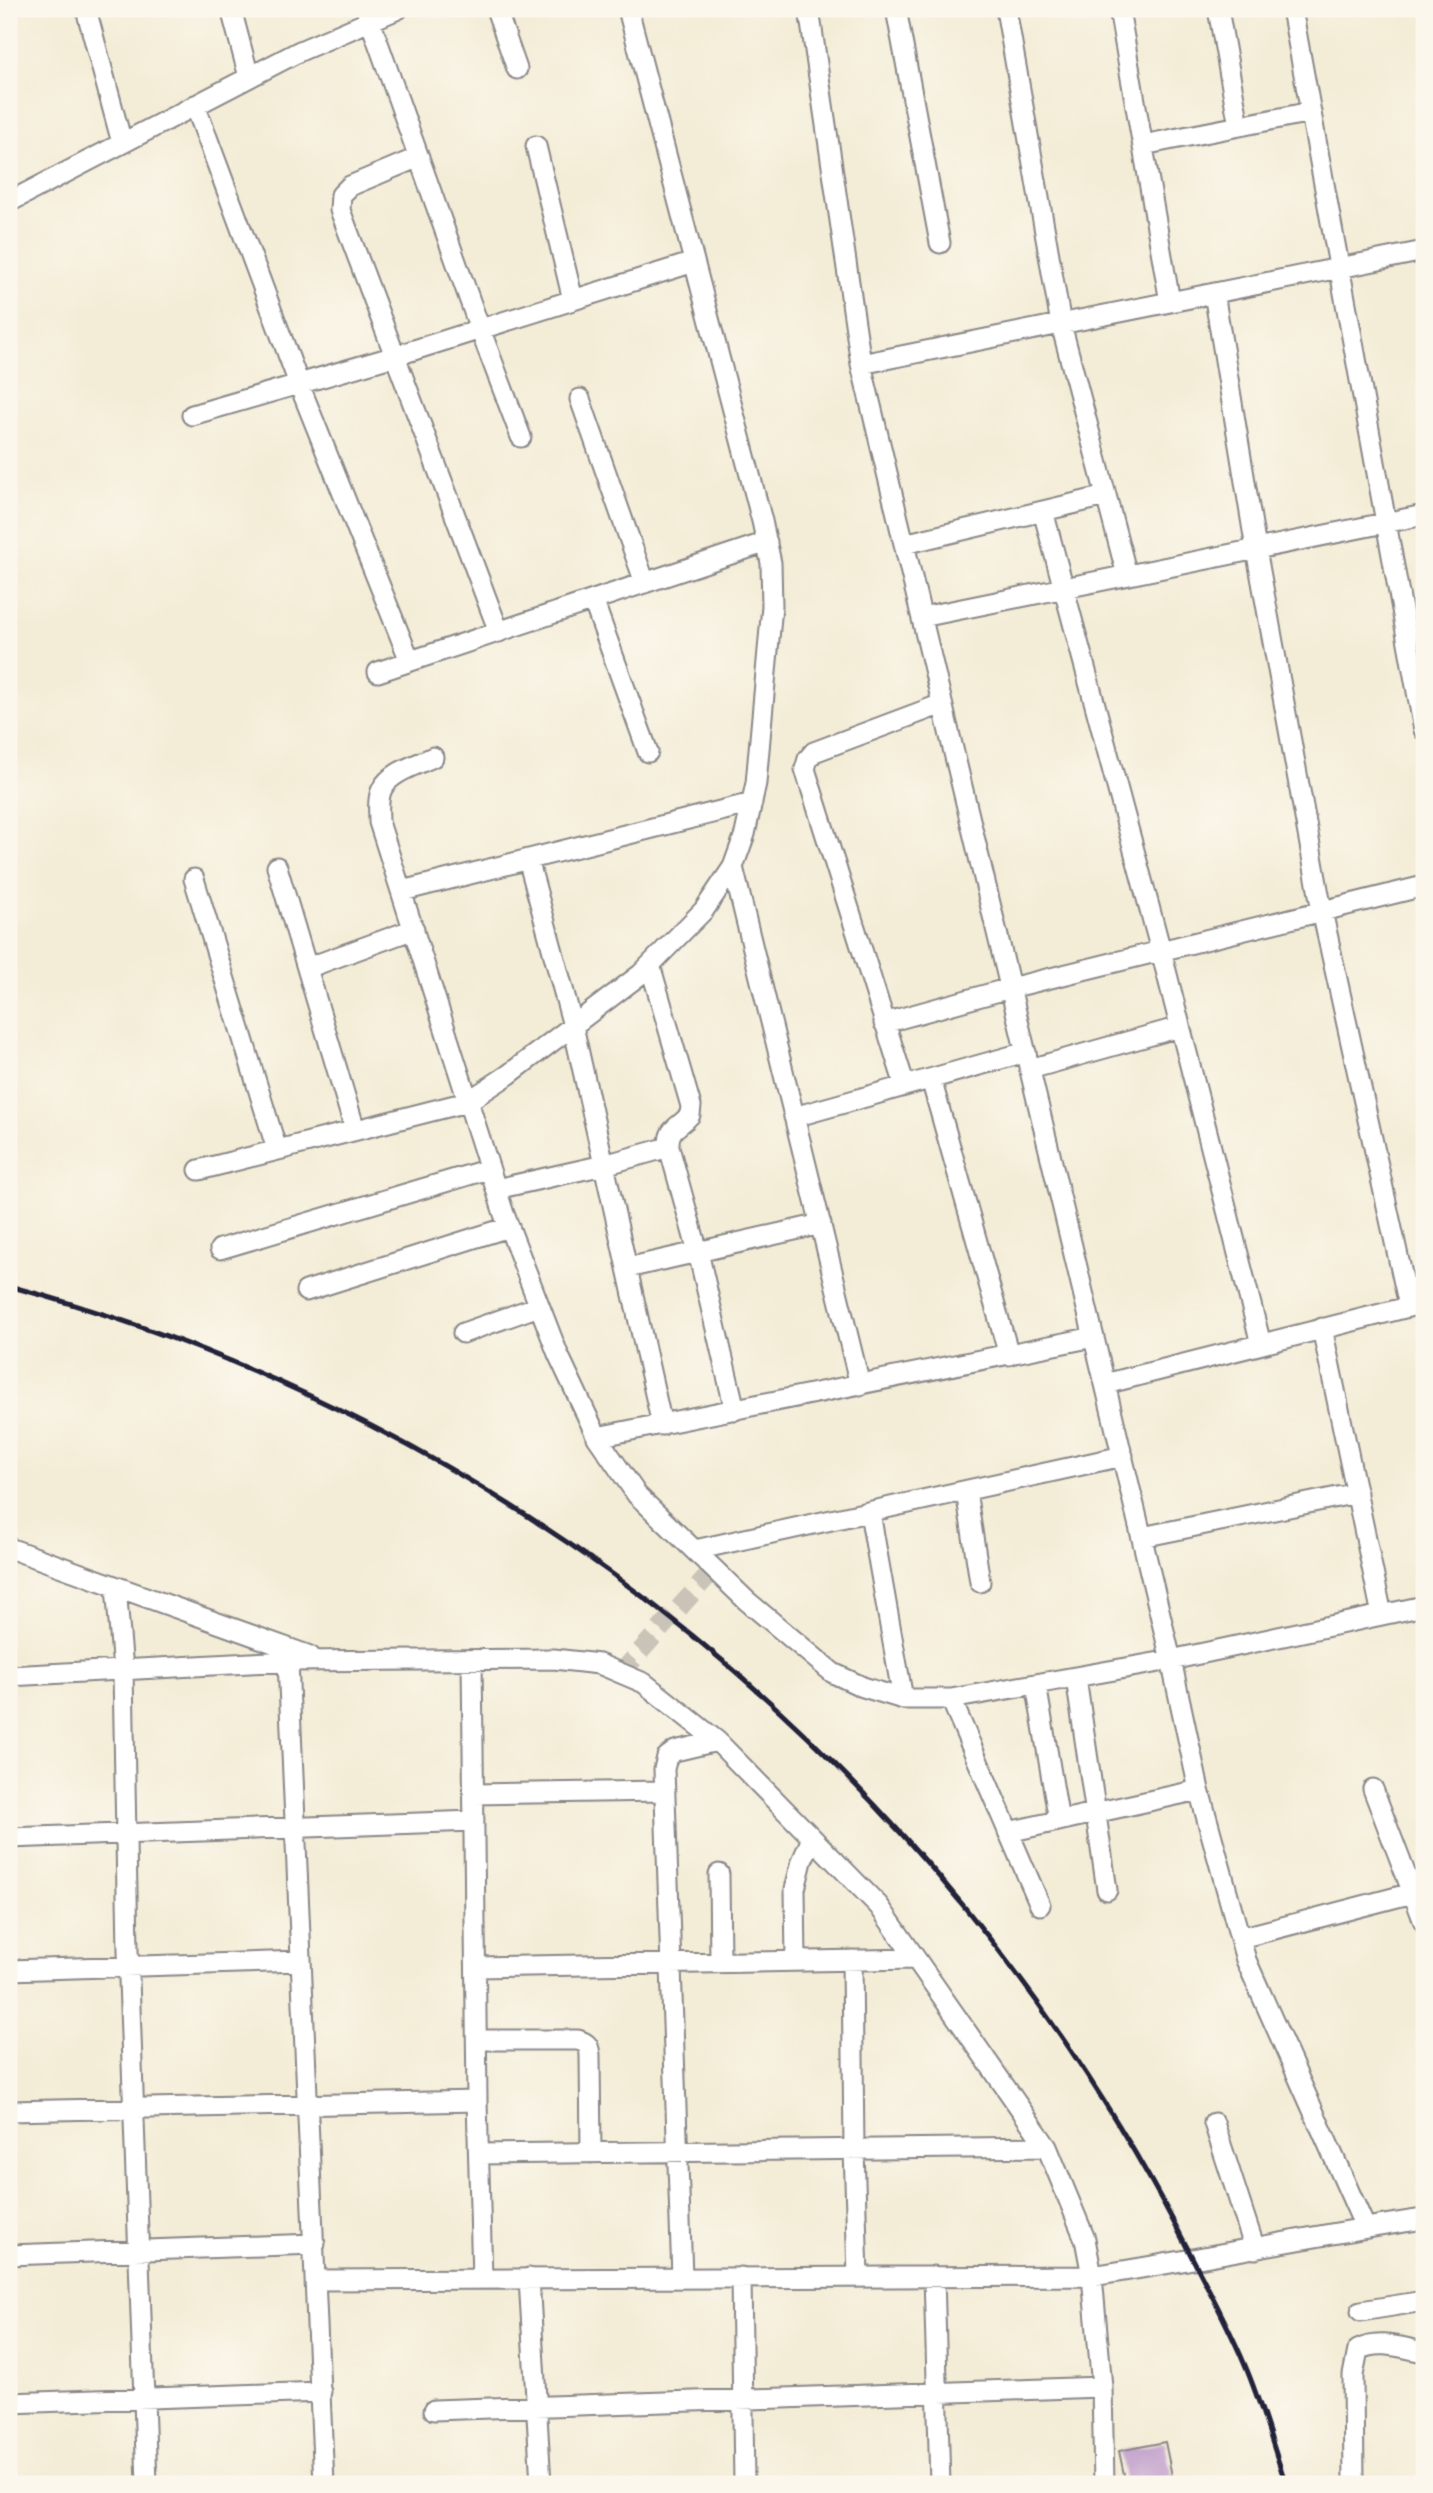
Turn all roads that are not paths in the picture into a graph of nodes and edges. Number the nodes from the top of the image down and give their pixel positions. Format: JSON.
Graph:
{"nodes":[{"id":1,"x":86,"y":9,"type":"edge"},
{"id":2,"x":230,"y":9,"type":"edge"},
{"id":3,"x":398,"y":9,"type":"edge"},
{"id":4,"x":496,"y":9,"type":"edge"},
{"id":5,"x":628,"y":9,"type":"edge"},
{"id":6,"x":807,"y":9,"type":"edge"},
{"id":7,"x":896,"y":9,"type":"edge"},
{"id":8,"x":1006,"y":9,"type":"edge"},
{"id":9,"x":1119,"y":9,"type":"edge"},
{"id":10,"x":1218,"y":9,"type":"edge"},
{"id":11,"x":1292,"y":9,"type":"edge"},
{"id":12,"x":368,"y":15,"type":"edge"},
{"id":13,"x":516,"y":69,"type":"dead end"},
{"id":14,"x":249,"y":77,"type":"junction"},
{"id":15,"x":195,"y":105,"type":"junction"},
{"id":16,"x":1311,"y":112,"type":"junction"},
{"id":17,"x":1239,"y":126,"type":"junction"},
{"id":18,"x":122,"y":143,"type":"junction"},
{"id":19,"x":1143,"y":145,"type":"junction"},
{"id":20,"x":536,"y":146,"type":"dead end"},
{"id":21,"x":419,"y":158,"type":"junction"},
{"id":22,"x":9,"y":202,"type":"edge"},
{"id":23,"x":940,"y":243,"type":"dead end"},
{"id":24,"x":1424,"y":251,"type":"edge"},
{"id":25,"x":694,"y":262,"type":"junction"},
{"id":26,"x":1339,"y":267,"type":"junction"},
{"id":27,"x":1214,"y":293,"type":"junction"},
{"id":28,"x":573,"y":300,"type":"junction"},
{"id":29,"x":1170,"y":302,"type":"junction"},
{"id":30,"x":1061,"y":324,"type":"junction"},
{"id":31,"x":480,"y":329,"type":"junction"},
{"id":32,"x":395,"y":356,"type":"junction"},
{"id":33,"x":861,"y":364,"type":"junction"},
{"id":34,"x":299,"y":384,"type":"junction"},
{"id":35,"x":580,"y":399,"type":"dead end"},
{"id":36,"x":192,"y":415,"type":"dead end"},
{"id":37,"x":522,"y":437,"type":"dead end"},
{"id":38,"x":1106,"y":496,"type":"junction"},
{"id":39,"x":1043,"y":511,"type":"junction"},
{"id":40,"x":1424,"y":515,"type":"edge"},
{"id":41,"x":1387,"y":523,"type":"junction"},
{"id":42,"x":766,"y":542,"type":"junction"},
{"id":43,"x":904,"y":544,"type":"junction"},
{"id":44,"x":1256,"y":549,"type":"junction"},
{"id":45,"x":1127,"y":575,"type":"junction"},
{"id":46,"x":645,"y":583,"type":"junction"},
{"id":47,"x":1065,"y":588,"type":"junction"},
{"id":48,"x":593,"y":600,"type":"junction"},
{"id":49,"x":922,"y":617,"type":"junction"},
{"id":50,"x":499,"y":632,"type":"junction"},
{"id":51,"x":410,"y":661,"type":"junction"},
{"id":52,"x":378,"y":672,"type":"dead end"},
{"id":53,"x":942,"y":704,"type":"junction"},
{"id":54,"x":1424,"y":730,"type":"edge"},
{"id":55,"x":648,"y":752,"type":"dead end"},
{"id":56,"x":433,"y":757,"type":"dead end"},
{"id":57,"x":752,"y":803,"type":"junction"},
{"id":58,"x":528,"y":859,"type":"junction"},
{"id":59,"x":277,"y":867,"type":"dead end"},
{"id":60,"x":733,"y":867,"type":"junction"},
{"id":61,"x":194,"y":879,"type":"dead end"},
{"id":62,"x":1424,"y":886,"type":"edge"},
{"id":63,"x":402,"y":891,"type":"junction"},
{"id":64,"x":1322,"y":911,"type":"junction"},
{"id":65,"x":414,"y":929,"type":"junction"},
{"id":66,"x":1161,"y":951,"type":"junction"},
{"id":67,"x":650,"y":965,"type":"junction"},
{"id":68,"x":307,"y":968,"type":"junction"},
{"id":69,"x":1010,"y":988,"type":"junction"},
{"id":70,"x":884,"y":1023,"type":"junction"},
{"id":71,"x":573,"y":1026,"type":"junction"},
{"id":72,"x":1180,"y":1027,"type":"junction"},
{"id":73,"x":1028,"y":1061,"type":"junction"},
{"id":74,"x":931,"y":1079,"type":"junction"},
{"id":75,"x":905,"y":1086,"type":"junction"},
{"id":76,"x":467,"y":1102,"type":"junction"},
{"id":77,"x":794,"y":1117,"type":"junction"},
{"id":78,"x":355,"y":1130,"type":"junction"},
{"id":79,"x":669,"y":1147,"type":"junction"},
{"id":80,"x":277,"y":1150,"type":"junction"},
{"id":81,"x":604,"y":1165,"type":"junction"},
{"id":82,"x":489,"y":1169,"type":"junction"},
{"id":83,"x":199,"y":1170,"type":"dead end"},
{"id":84,"x":496,"y":1189,"type":"junction"},
{"id":85,"x":821,"y":1224,"type":"junction"},
{"id":86,"x":509,"y":1227,"type":"junction"},
{"id":87,"x":220,"y":1249,"type":"dead end"},
{"id":88,"x":698,"y":1252,"type":"junction"},
{"id":89,"x":627,"y":1269,"type":"junction"},
{"id":90,"x":306,"y":1291,"type":"dead end"},
{"id":91,"x":1417,"y":1304,"type":"edge"},
{"id":92,"x":540,"y":1306,"type":"junction"},
{"id":93,"x":1322,"y":1328,"type":"junction"},
{"id":94,"x":463,"y":1333,"type":"dead end"},
{"id":95,"x":1094,"y":1337,"type":"junction"},
{"id":96,"x":1261,"y":1344,"type":"junction"},
{"id":97,"x":1009,"y":1355,"type":"junction"},
{"id":98,"x":1105,"y":1384,"type":"junction"},
{"id":99,"x":860,"y":1385,"type":"junction"},
{"id":100,"x":735,"y":1410,"type":"junction"},
{"id":101,"x":662,"y":1424,"type":"junction"},
{"id":102,"x":597,"y":1437,"type":"junction"},
{"id":103,"x":1123,"y":1456,"type":"junction"},
{"id":104,"x":966,"y":1491,"type":"junction"},
{"id":105,"x":1357,"y":1493,"type":"junction"},
{"id":106,"x":870,"y":1513,"type":"junction"},
{"id":107,"x":1142,"y":1537,"type":"junction"},
{"id":108,"x":9,"y":1548,"type":"edge"},
{"id":109,"x":695,"y":1550,"type":"junction"},
{"id":110,"x":980,"y":1582,"type":"dead end"},
{"id":111,"x":116,"y":1587,"type":"junction"},
{"id":112,"x":1424,"y":1606,"type":"edge"},
{"id":113,"x":1382,"y":1615,"type":"junction"},
{"id":114,"x":472,"y":1660,"type":"junction"},
{"id":115,"x":1171,"y":1660,"type":"junction"},
{"id":116,"x":288,"y":1661,"type":"junction"},
{"id":117,"x":324,"y":1661,"type":"junction"},
{"id":118,"x":123,"y":1670,"type":"junction"},
{"id":119,"x":9,"y":1676,"type":"edge"},
{"id":120,"x":1076,"y":1678,"type":"junction"},
{"id":121,"x":1036,"y":1684,"type":"junction"},
{"id":122,"x":903,"y":1699,"type":"junction"},
{"id":123,"x":951,"y":1699,"type":"junction"},
{"id":124,"x":717,"y":1741,"type":"junction"},
{"id":125,"x":1373,"y":1788,"type":"dead end"},
{"id":126,"x":1199,"y":1790,"type":"junction"},
{"id":127,"x":665,"y":1791,"type":"junction"},
{"id":128,"x":474,"y":1794,"type":"junction"},
{"id":129,"x":1096,"y":1814,"type":"junction"},
{"id":130,"x":474,"y":1821,"type":"junction"},
{"id":131,"x":1059,"y":1822,"type":"junction"},
{"id":132,"x":295,"y":1828,"type":"junction"},
{"id":133,"x":1008,"y":1832,"type":"junction"},
{"id":134,"x":126,"y":1834,"type":"junction"},
{"id":135,"x":9,"y":1838,"type":"edge"},
{"id":136,"x":812,"y":1838,"type":"junction"},
{"id":137,"x":719,"y":1874,"type":"dead end"},
{"id":138,"x":1107,"y":1890,"type":"dead end"},
{"id":139,"x":1418,"y":1892,"type":"edge"},
{"id":140,"x":1040,"y":1905,"type":"dead end"},
{"id":141,"x":1424,"y":1922,"type":"edge"},
{"id":142,"x":1240,"y":1938,"type":"junction"},
{"id":143,"x":916,"y":1959,"type":"junction"},
{"id":144,"x":852,"y":1960,"type":"junction"},
{"id":145,"x":301,"y":1961,"type":"junction"},
{"id":146,"x":796,"y":1961,"type":"junction"},
{"id":147,"x":720,"y":1962,"type":"junction"},
{"id":148,"x":671,"y":1963,"type":"junction"},
{"id":149,"x":129,"y":1965,"type":"junction"},
{"id":150,"x":477,"y":1967,"type":"junction"},
{"id":151,"x":9,"y":1970,"type":"edge"},
{"id":152,"x":477,"y":2040,"type":"junction"},
{"id":153,"x":477,"y":2101,"type":"junction"},
{"id":154,"x":308,"y":2105,"type":"junction"},
{"id":155,"x":133,"y":2109,"type":"junction"},
{"id":156,"x":9,"y":2111,"type":"edge"},
{"id":157,"x":1214,"y":2123,"type":"dead end"},
{"id":158,"x":1047,"y":2147,"type":"junction"},
{"id":159,"x":853,"y":2149,"type":"junction"},
{"id":160,"x":678,"y":2151,"type":"junction"},
{"id":161,"x":590,"y":2153,"type":"junction"},
{"id":162,"x":479,"y":2154,"type":"junction"},
{"id":163,"x":1424,"y":2219,"type":"edge"},
{"id":164,"x":1365,"y":2227,"type":"junction"},
{"id":165,"x":315,"y":2244,"type":"junction"},
{"id":166,"x":1255,"y":2249,"type":"junction"},
{"id":167,"x":139,"y":2250,"type":"junction"},
{"id":168,"x":9,"y":2255,"type":"edge"},
{"id":169,"x":858,"y":2276,"type":"junction"},
{"id":170,"x":934,"y":2276,"type":"junction"},
{"id":171,"x":682,"y":2277,"type":"junction"},
{"id":172,"x":741,"y":2277,"type":"junction"},
{"id":173,"x":1092,"y":2277,"type":"junction"},
{"id":174,"x":482,"y":2278,"type":"junction"},
{"id":175,"x":529,"y":2278,"type":"junction"},
{"id":176,"x":317,"y":2280,"type":"junction"},
{"id":177,"x":1424,"y":2301,"type":"edge"},
{"id":178,"x":1361,"y":2311,"type":"dead end"},
{"id":179,"x":1424,"y":2352,"type":"edge"},
{"id":180,"x":1102,"y":2387,"type":"junction"},
{"id":181,"x":321,"y":2392,"type":"junction"},
{"id":182,"x":937,"y":2393,"type":"junction"},
{"id":183,"x":144,"y":2397,"type":"junction"},
{"id":184,"x":743,"y":2400,"type":"junction"},
{"id":185,"x":9,"y":2403,"type":"edge"},
{"id":186,"x":536,"y":2406,"type":"junction"},
{"id":187,"x":434,"y":2410,"type":"dead end"},
{"id":188,"x":147,"y":2484,"type":"edge"},
{"id":189,"x":324,"y":2484,"type":"edge"},
{"id":190,"x":541,"y":2484,"type":"edge"},
{"id":191,"x":744,"y":2484,"type":"edge"},
{"id":192,"x":940,"y":2484,"type":"edge"},
{"id":193,"x":1104,"y":2484,"type":"edge"},
{"id":194,"x":1354,"y":2484,"type":"edge"}],
"edges":[{"from":1,"to":18,"type":"street"},
{"from":2,"to":14,"type":"street"},
{"from":3,"to":12,"type":"street"},
{"from":4,"to":13,"type":"street"},
{"from":5,"to":25,"type":"street"},
{"from":6,"to":33,"type":"street"},
{"from":7,"to":23,"type":"street"},
{"from":8,"to":30,"type":"street"},
{"from":9,"to":19,"type":"street"},
{"from":10,"to":17,"type":"street"},
{"from":11,"to":16,"type":"street"},
{"from":12,"to":14,"type":"street"},
{"from":12,"to":21,"type":"street"},
{"from":14,"to":15,"type":"street"},
{"from":15,"to":18,"type":"street"},
{"from":15,"to":34,"type":"street"},
{"from":16,"to":17,"type":"street"},
{"from":16,"to":26,"type":"street"},
{"from":17,"to":19,"type":"street"},
{"from":18,"to":22,"type":"street"},
{"from":19,"to":29,"type":"street"},
{"from":20,"to":28,"type":"street"},
{"from":21,"to":31,"type":"street"},
{"from":21,"to":32,"type":"street"},
{"from":24,"to":26,"type":"street"},
{"from":25,"to":28,"type":"street"},
{"from":25,"to":42,"type":"street"},
{"from":26,"to":27,"type":"street"},
{"from":26,"to":41,"type":"street"},
{"from":27,"to":29,"type":"street"},
{"from":27,"to":44,"type":"street"},
{"from":28,"to":31,"type":"street"},
{"from":29,"to":30,"type":"street"},
{"from":30,"to":33,"type":"street"},
{"from":30,"to":38,"type":"street"},
{"from":31,"to":32,"type":"street"},
{"from":31,"to":37,"type":"street"},
{"from":32,"to":34,"type":"street"},
{"from":32,"to":50,"type":"street"},
{"from":33,"to":43,"type":"street"},
{"from":34,"to":36,"type":"street"},
{"from":34,"to":51,"type":"street"},
{"from":35,"to":46,"type":"street"},
{"from":38,"to":39,"type":"street"},
{"from":38,"to":45,"type":"street"},
{"from":39,"to":43,"type":"street"},
{"from":39,"to":47,"type":"street"},
{"from":40,"to":41,"type":"street"},
{"from":41,"to":44,"type":"street"},
{"from":41,"to":54,"type":"street"},
{"from":42,"to":46,"type":"street"},
{"from":42,"to":57,"type":"street"},
{"from":43,"to":49,"type":"street"},
{"from":44,"to":45,"type":"street"},
{"from":44,"to":64,"type":"street"},
{"from":45,"to":47,"type":"street"},
{"from":46,"to":48,"type":"street"},
{"from":47,"to":49,"type":"street"},
{"from":47,"to":66,"type":"street"},
{"from":48,"to":50,"type":"street"},
{"from":48,"to":55,"type":"street"},
{"from":49,"to":53,"type":"street"},
{"from":50,"to":51,"type":"street"},
{"from":51,"to":52,"type":"street"},
{"from":53,"to":69,"type":"street"},
{"from":53,"to":70,"type":"street"},
{"from":56,"to":63,"type":"street"},
{"from":57,"to":58,"type":"street"},
{"from":57,"to":60,"type":"street"},
{"from":58,"to":63,"type":"street"},
{"from":58,"to":71,"type":"street"},
{"from":59,"to":68,"type":"street"},
{"from":60,"to":67,"type":"street"},
{"from":60,"to":77,"type":"street"},
{"from":61,"to":80,"type":"street"},
{"from":62,"to":64,"type":"street"},
{"from":63,"to":65,"type":"street"},
{"from":64,"to":66,"type":"street"},
{"from":64,"to":91,"type":"street"},
{"from":65,"to":68,"type":"street"},
{"from":65,"to":76,"type":"street"},
{"from":66,"to":69,"type":"street"},
{"from":66,"to":72,"type":"street"},
{"from":67,"to":71,"type":"street"},
{"from":67,"to":79,"type":"street"},
{"from":68,"to":78,"type":"street"},
{"from":69,"to":70,"type":"street"},
{"from":69,"to":73,"type":"street"},
{"from":70,"to":75,"type":"street"},
{"from":71,"to":76,"type":"street"},
{"from":71,"to":81,"type":"street"},
{"from":72,"to":73,"type":"street"},
{"from":72,"to":96,"type":"street"},
{"from":73,"to":74,"type":"street"},
{"from":73,"to":95,"type":"street"},
{"from":74,"to":75,"type":"street"},
{"from":74,"to":97,"type":"street"},
{"from":75,"to":77,"type":"street"},
{"from":76,"to":78,"type":"street"},
{"from":76,"to":82,"type":"street"},
{"from":77,"to":85,"type":"street"},
{"from":78,"to":80,"type":"street"},
{"from":79,"to":81,"type":"street"},
{"from":79,"to":88,"type":"street"},
{"from":80,"to":83,"type":"street"},
{"from":81,"to":84,"type":"street"},
{"from":81,"to":89,"type":"street"},
{"from":82,"to":84,"type":"street"},
{"from":82,"to":87,"type":"street"},
{"from":84,"to":86,"type":"street"},
{"from":85,"to":88,"type":"street"},
{"from":85,"to":99,"type":"street"},
{"from":86,"to":90,"type":"street"},
{"from":86,"to":92,"type":"street"},
{"from":88,"to":89,"type":"street"},
{"from":88,"to":100,"type":"street"},
{"from":89,"to":101,"type":"street"},
{"from":91,"to":93,"type":"street"},
{"from":92,"to":94,"type":"street"},
{"from":92,"to":102,"type":"street"},
{"from":93,"to":96,"type":"street"},
{"from":93,"to":105,"type":"street"},
{"from":95,"to":97,"type":"street"},
{"from":95,"to":98,"type":"street"},
{"from":96,"to":98,"type":"street"},
{"from":97,"to":99,"type":"street"},
{"from":98,"to":103,"type":"street"},
{"from":99,"to":100,"type":"street"},
{"from":100,"to":101,"type":"street"},
{"from":101,"to":102,"type":"street"},
{"from":102,"to":109,"type":"street"},
{"from":103,"to":104,"type":"street"},
{"from":103,"to":107,"type":"street"},
{"from":104,"to":106,"type":"street"},
{"from":104,"to":110,"type":"street"},
{"from":105,"to":107,"type":"street"},
{"from":105,"to":113,"type":"street"},
{"from":106,"to":109,"type":"street"},
{"from":106,"to":122,"type":"street"},
{"from":107,"to":115,"type":"street"},
{"from":108,"to":111,"type":"street"},
{"from":109,"to":122,"type":"street"},
{"from":111,"to":117,"type":"street"},
{"from":111,"to":118,"type":"street"},
{"from":112,"to":113,"type":"street"},
{"from":113,"to":115,"type":"street"},
{"from":114,"to":117,"type":"street"},
{"from":114,"to":124,"type":"street"},
{"from":114,"to":128,"type":"street"},
{"from":115,"to":120,"type":"street"},
{"from":115,"to":126,"type":"street"},
{"from":116,"to":117,"type":"street"},
{"from":116,"to":118,"type":"street"},
{"from":116,"to":132,"type":"street"},
{"from":118,"to":119,"type":"street"},
{"from":118,"to":134,"type":"street"},
{"from":120,"to":121,"type":"street"},
{"from":120,"to":129,"type":"street"},
{"from":121,"to":123,"type":"street"},
{"from":121,"to":131,"type":"street"},
{"from":122,"to":123,"type":"street"},
{"from":123,"to":133,"type":"street"},
{"from":124,"to":127,"type":"street"},
{"from":124,"to":136,"type":"street"},
{"from":125,"to":139,"type":"street"},
{"from":126,"to":129,"type":"street"},
{"from":126,"to":142,"type":"street"},
{"from":127,"to":128,"type":"street"},
{"from":127,"to":148,"type":"street"},
{"from":128,"to":130,"type":"street"},
{"from":129,"to":131,"type":"street"},
{"from":129,"to":138,"type":"street"},
{"from":130,"to":132,"type":"street"},
{"from":130,"to":150,"type":"street"},
{"from":131,"to":133,"type":"street"},
{"from":132,"to":134,"type":"street"},
{"from":132,"to":145,"type":"street"},
{"from":133,"to":140,"type":"street"},
{"from":134,"to":135,"type":"street"},
{"from":134,"to":149,"type":"street"},
{"from":136,"to":143,"type":"street"},
{"from":136,"to":146,"type":"street"},
{"from":137,"to":147,"type":"street"},
{"from":139,"to":141,"type":"street"},
{"from":139,"to":142,"type":"street"},
{"from":142,"to":164,"type":"street"},
{"from":143,"to":144,"type":"street"},
{"from":143,"to":158,"type":"street"},
{"from":144,"to":146,"type":"street"},
{"from":144,"to":159,"type":"street"},
{"from":145,"to":149,"type":"street"},
{"from":145,"to":154,"type":"street"},
{"from":146,"to":147,"type":"street"},
{"from":147,"to":148,"type":"street"},
{"from":148,"to":150,"type":"street"},
{"from":148,"to":160,"type":"street"},
{"from":149,"to":151,"type":"street"},
{"from":149,"to":155,"type":"street"},
{"from":150,"to":152,"type":"street"},
{"from":152,"to":153,"type":"street"},
{"from":152,"to":161,"type":"street"},
{"from":153,"to":154,"type":"street"},
{"from":153,"to":162,"type":"street"},
{"from":154,"to":155,"type":"street"},
{"from":154,"to":165,"type":"street"},
{"from":155,"to":156,"type":"street"},
{"from":155,"to":167,"type":"street"},
{"from":157,"to":166,"type":"street"},
{"from":158,"to":159,"type":"street"},
{"from":158,"to":173,"type":"street"},
{"from":159,"to":160,"type":"street"},
{"from":159,"to":169,"type":"street"},
{"from":160,"to":161,"type":"street"},
{"from":160,"to":171,"type":"street"},
{"from":161,"to":162,"type":"street"},
{"from":162,"to":174,"type":"street"},
{"from":163,"to":164,"type":"street"},
{"from":164,"to":166,"type":"street"},
{"from":165,"to":167,"type":"street"},
{"from":165,"to":176,"type":"street"},
{"from":166,"to":173,"type":"street"},
{"from":167,"to":168,"type":"street"},
{"from":167,"to":183,"type":"street"},
{"from":169,"to":170,"type":"street"},
{"from":169,"to":172,"type":"street"},
{"from":170,"to":173,"type":"street"},
{"from":170,"to":182,"type":"street"},
{"from":171,"to":172,"type":"street"},
{"from":171,"to":175,"type":"street"},
{"from":172,"to":184,"type":"street"},
{"from":173,"to":180,"type":"street"},
{"from":174,"to":175,"type":"street"},
{"from":174,"to":176,"type":"street"},
{"from":175,"to":186,"type":"street"},
{"from":176,"to":181,"type":"street"},
{"from":177,"to":178,"type":"street"},
{"from":179,"to":194,"type":"street"},
{"from":180,"to":182,"type":"street"},
{"from":180,"to":193,"type":"street"},
{"from":181,"to":183,"type":"street"},
{"from":181,"to":189,"type":"street"},
{"from":182,"to":184,"type":"street"},
{"from":182,"to":192,"type":"street"},
{"from":183,"to":185,"type":"street"},
{"from":183,"to":188,"type":"street"},
{"from":184,"to":186,"type":"street"},
{"from":184,"to":191,"type":"street"},
{"from":186,"to":187,"type":"street"},
{"from":186,"to":190,"type":"street"}]}
